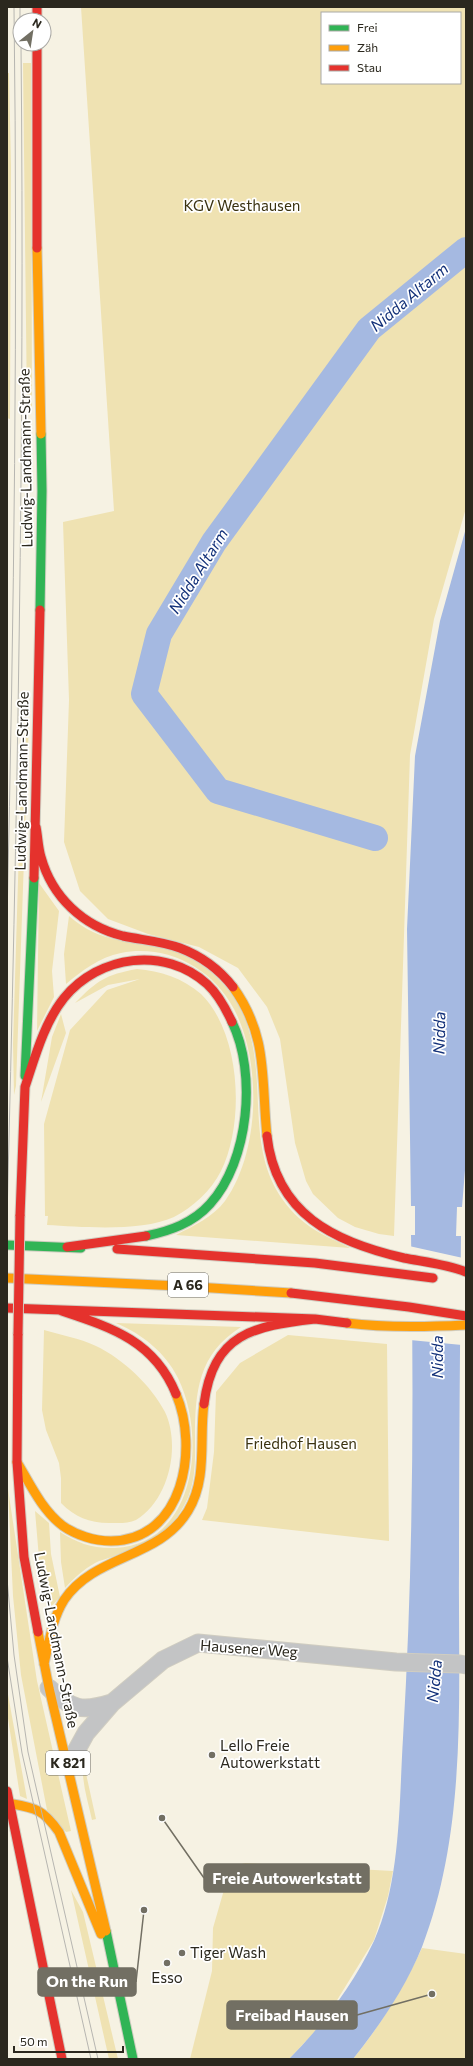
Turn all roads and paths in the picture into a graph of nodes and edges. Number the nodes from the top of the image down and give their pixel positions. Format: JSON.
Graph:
{"nodes":[{"id":1,"x":37,"y":52,"type":"edge"},
{"id":2,"x":36,"y":827,"type":"junction"},
{"id":3,"x":25,"y":1087,"type":"junction"},
{"id":4,"x":7,"y":1245,"type":"edge"},
{"id":5,"x":67,"y":1247,"type":"junction"},
{"id":6,"x":466,"y":1272,"type":"edge"},
{"id":7,"x":7,"y":1278,"type":"edge"},
{"id":8,"x":443,"y":1279,"type":"dead end"},
{"id":9,"x":7,"y":1308,"type":"edge"},
{"id":10,"x":59,"y":1310,"type":"junction"},
{"id":11,"x":466,"y":1316,"type":"edge"},
{"id":12,"x":315,"y":1319,"type":"junction"},
{"id":13,"x":466,"y":1325,"type":"edge"},
{"id":14,"x":17,"y":1462,"type":"junction"},
{"id":15,"x":44,"y":1664,"type":"junction"},
{"id":16,"x":463,"y":1664,"type":"edge"},
{"id":17,"x":49,"y":1688,"type":"junction"},
{"id":18,"x":112,"y":1703,"type":"junction"},
{"id":19,"x":69,"y":1768,"type":"junction"},
{"id":20,"x":7,"y":1791,"type":"edge"},
{"id":21,"x":8,"y":1802,"type":"edge"},
{"id":22,"x":7,"y":1849,"type":"edge"},
{"id":23,"x":20,"y":1856,"type":"junction"},
{"id":24,"x":113,"y":1961,"type":"junction"},
{"id":25,"x":62,"y":2059,"type":"edge"},
{"id":26,"x":133,"y":2059,"type":"edge"}],
"edges":[{"from":1,"to":2,"type":"main road","name":"Ludwig-Landmann-Straße","number":"K 821"},
{"from":2,"to":3,"type":"main road","name":"Ludwig-Landmann-Straße","number":"K 821"},
{"from":2,"to":6,"type":"main road"},
{"from":3,"to":5,"type":"main road"},
{"from":3,"to":14,"type":"main road","name":"Ludwig-Landmann-Straße","number":"K 821","bridge":true},
{"from":4,"to":5,"type":"main road","number":"A 66"},
{"from":5,"to":8,"type":"main road","number":"A 66"},
{"from":7,"to":11,"type":"main road","number":"A 66"},
{"from":9,"to":10,"type":"main road"},
{"from":10,"to":12,"type":"main road"},
{"from":10,"to":14,"type":"main road"},
{"from":12,"to":13,"type":"main road"},
{"from":12,"to":15,"type":"main road"},
{"from":14,"to":15,"type":"main road","name":"Ludwig-Landmann-Straße","number":"K 821"},
{"from":15,"to":17,"type":"main road","name":"Ludwig-Landmann-Straße","number":"K 821"},
{"from":16,"to":18,"type":"street","name":"Hausener Weg"},
{"from":17,"to":18,"type":"street","name":"Hausener Weg"},
{"from":17,"to":19,"type":"main road","name":"Ludwig-Landmann-Straße","number":"K 821"},
{"from":18,"to":19,"type":"street","name":"Hausener Weg"},
{"from":19,"to":24,"type":"main road","name":"Ludwig-Landmann-Straße","number":"K 821"},
{"from":20,"to":21,"type":"main road"},
{"from":21,"to":23,"type":"main road"},
{"from":21,"to":24,"type":"main road"},
{"from":22,"to":23,"type":"main road"},
{"from":23,"to":25,"type":"main road"},
{"from":24,"to":26,"type":"main road","name":"Ludwig-Landmann-Straße","number":"K 821"}]}
